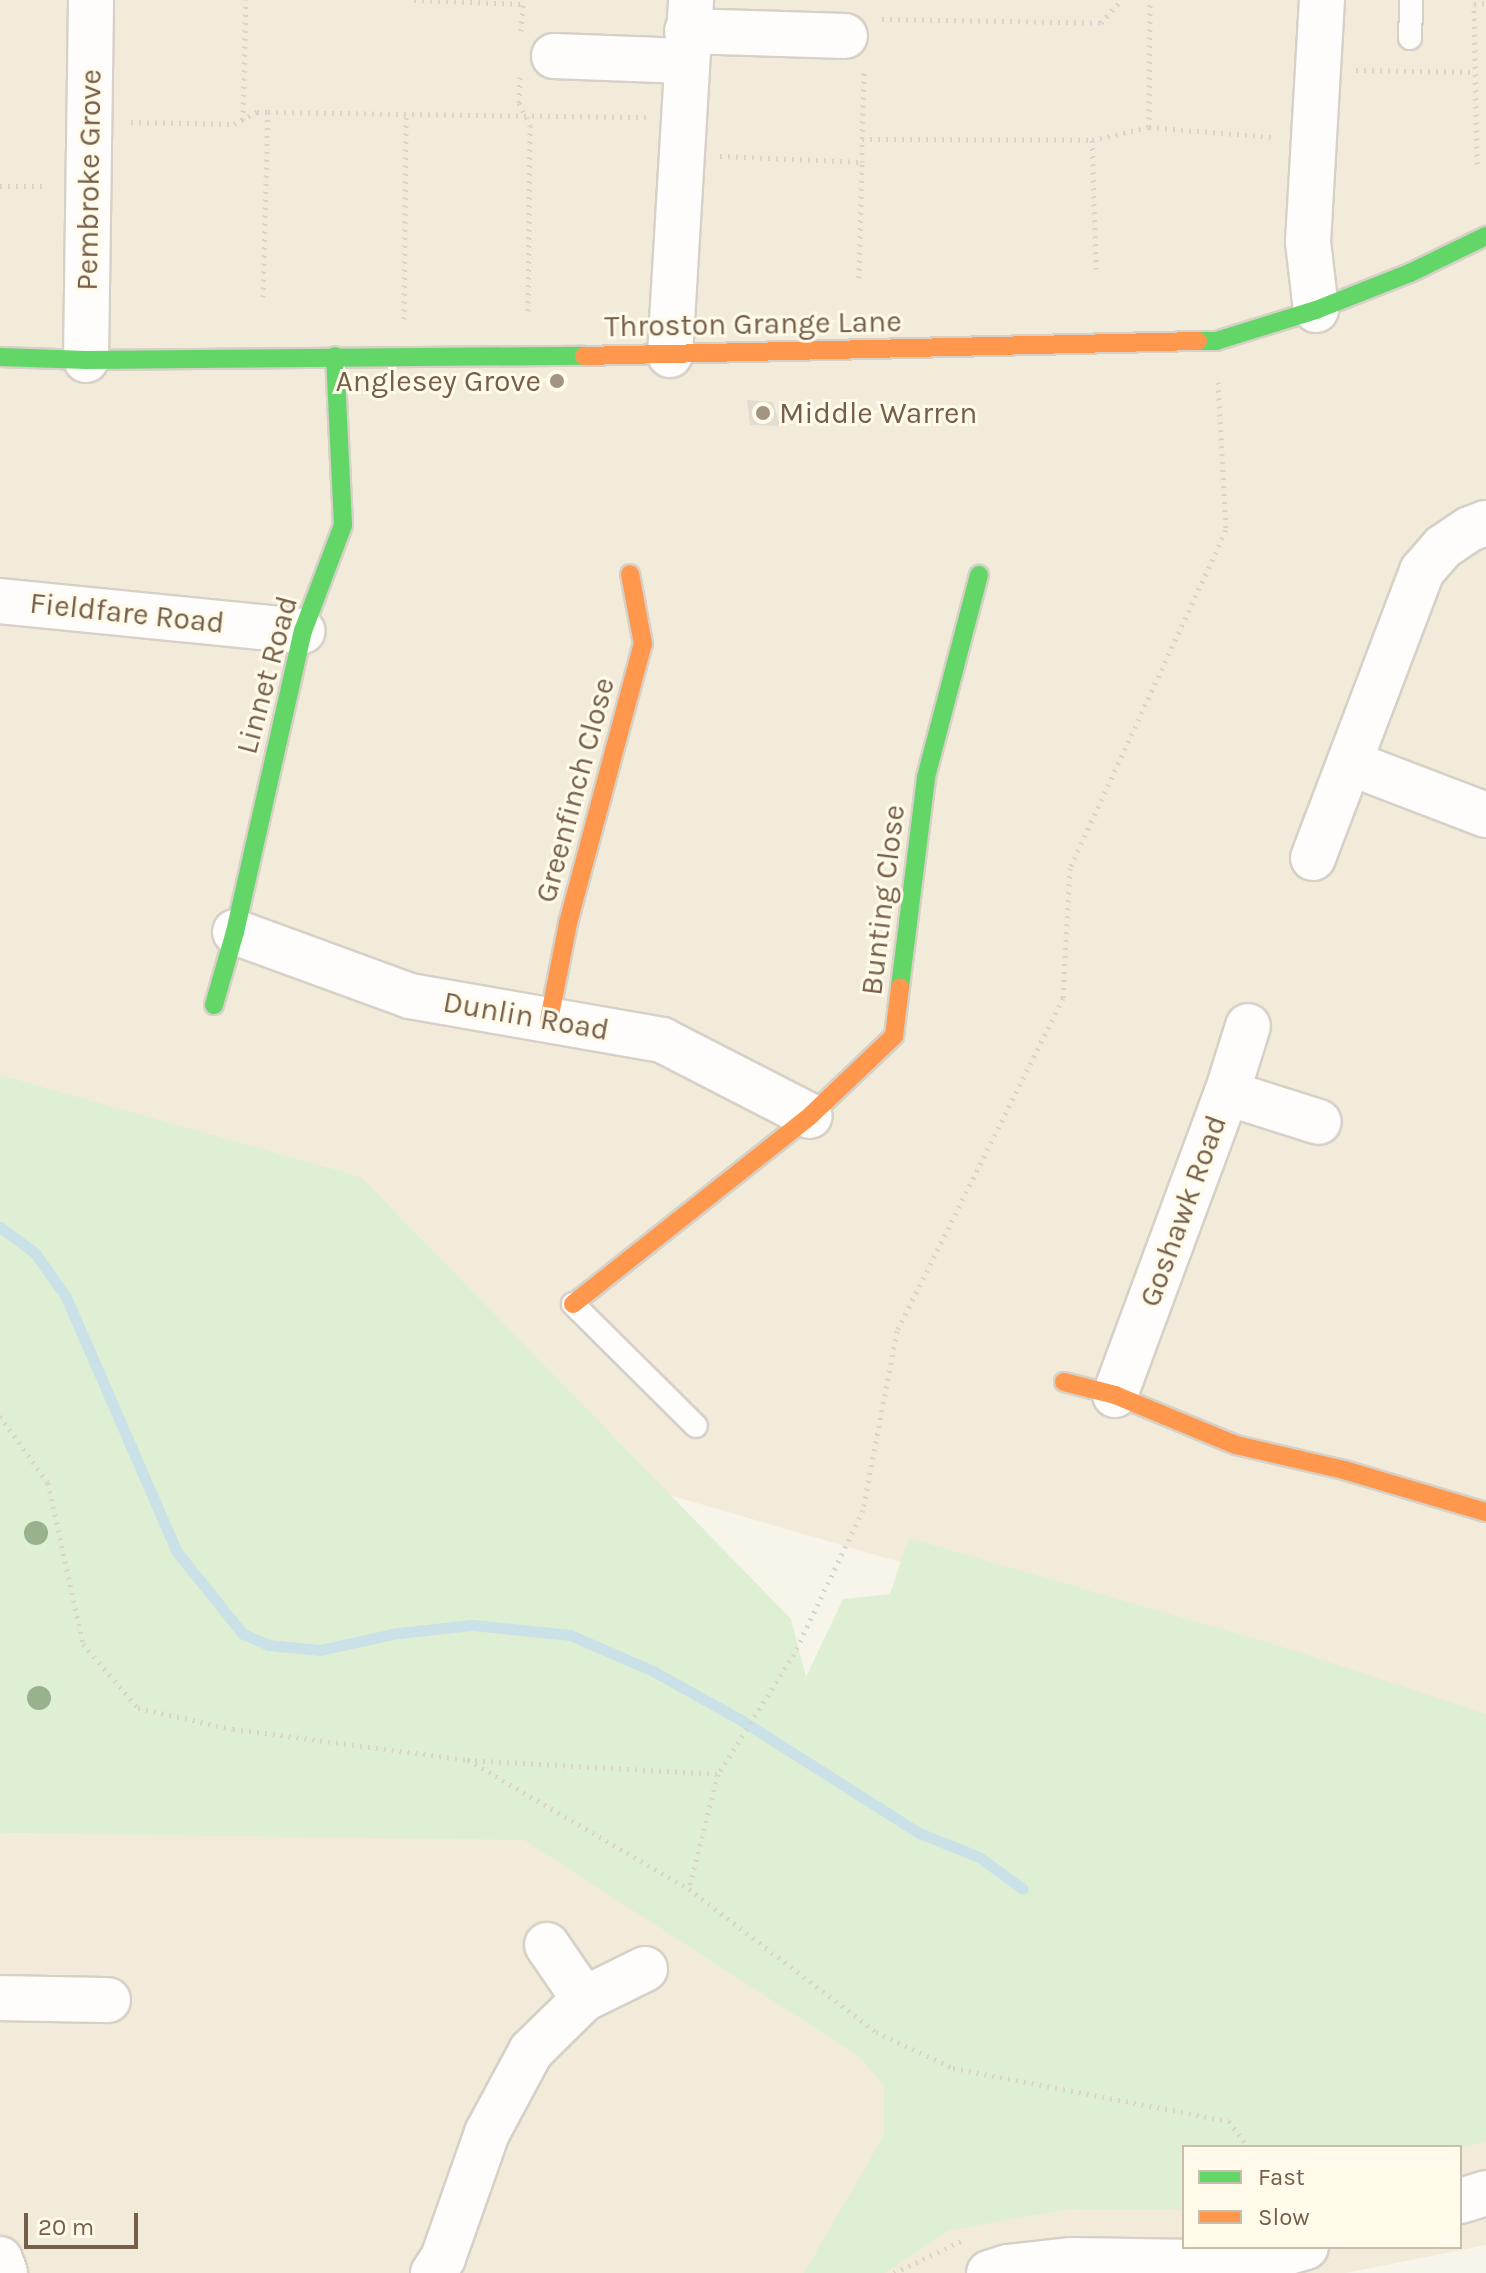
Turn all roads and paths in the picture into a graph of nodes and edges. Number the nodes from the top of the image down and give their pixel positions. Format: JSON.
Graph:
{"nodes":[{"id":1,"x":91,"y":0,"type":"edge"},
{"id":2,"x":246,"y":0,"type":"edge"},
{"id":3,"x":414,"y":0,"type":"edge"},
{"id":4,"x":1121,"y":0,"type":"edge"},
{"id":5,"x":1150,"y":0,"type":"edge"},
{"id":6,"x":1322,"y":0,"type":"edge"},
{"id":7,"x":1411,"y":0,"type":"edge"},
{"id":8,"x":522,"y":2,"type":"edge"},
{"id":9,"x":1486,"y":3,"type":"edge"},
{"id":10,"x":863,"y":28,"type":"joint"},
{"id":11,"x":688,"y":30,"type":"edge"},
{"id":12,"x":1410,"y":38,"type":"dead end"},
{"id":13,"x":532,"y":59,"type":"junction"},
{"id":14,"x":1318,"y":69,"type":"junction"},
{"id":15,"x":1475,"y":72,"type":"junction"},
{"id":16,"x":268,"y":112,"type":"junction"},
{"id":17,"x":406,"y":113,"type":"junction"},
{"id":18,"x":525,"y":115,"type":"junction"},
{"id":19,"x":243,"y":120,"type":"junction"},
{"id":20,"x":89,"y":122,"type":"junction"},
{"id":21,"x":1149,"y":127,"type":"junction"},
{"id":22,"x":682,"y":136,"type":"junction"},
{"id":23,"x":1092,"y":140,"type":"junction"},
{"id":24,"x":1314,"y":140,"type":"junction"},
{"id":25,"x":862,"y":162,"type":"junction"},
{"id":26,"x":1477,"y":164,"type":"dead end"},
{"id":27,"x":1486,"y":236,"type":"edge"},
{"id":28,"x":1096,"y":269,"type":"dead end"},
{"id":29,"x":859,"y":278,"type":"dead end"},
{"id":30,"x":263,"y":297,"type":"dead end"},
{"id":31,"x":1316,"y":310,"type":"junction"},
{"id":32,"x":1216,"y":341,"type":"junction"},
{"id":33,"x":529,"y":355,"type":"junction"},
{"id":34,"x":670,"y":355,"type":"junction"},
{"id":35,"x":335,"y":356,"type":"junction"},
{"id":36,"x":408,"y":356,"type":"junction"},
{"id":37,"x":0,"y":357,"type":"edge"},
{"id":38,"x":86,"y":360,"type":"junction"},
{"id":39,"x":1486,"y":523,"type":"edge"},
{"id":40,"x":630,"y":574,"type":"dead end"},
{"id":41,"x":979,"y":575,"type":"dead end"},
{"id":42,"x":0,"y":601,"type":"edge"},
{"id":43,"x":303,"y":631,"type":"junction"},
{"id":44,"x":1350,"y":763,"type":"junction"},
{"id":45,"x":1486,"y":815,"type":"edge"},
{"id":46,"x":1313,"y":858,"type":"dead end"},
{"id":47,"x":235,"y":932,"type":"junction"},
{"id":48,"x":214,"y":1005,"type":"dead end"},
{"id":49,"x":549,"y":1020,"type":"junction"},
{"id":50,"x":1248,"y":1026,"type":"dead end"},
{"id":51,"x":1227,"y":1093,"type":"junction"},
{"id":52,"x":810,"y":1116,"type":"junction"},
{"id":53,"x":1319,"y":1122,"type":"dead end"},
{"id":54,"x":573,"y":1304,"type":"joint"},
{"id":55,"x":1064,"y":1382,"type":"dead end"},
{"id":56,"x":1115,"y":1395,"type":"junction"},
{"id":57,"x":0,"y":1416,"type":"edge"},
{"id":58,"x":696,"y":1426,"type":"dead end"},
{"id":59,"x":1486,"y":1512,"type":"edge"},
{"id":60,"x":467,"y":1760,"type":"junction"},
{"id":61,"x":718,"y":1774,"type":"junction"},
{"id":62,"x":689,"y":1889,"type":"junction"},
{"id":63,"x":547,"y":1945,"type":"dead end"},
{"id":64,"x":645,"y":1969,"type":"dead end"},
{"id":65,"x":0,"y":1998,"type":"edge"},
{"id":66,"x":584,"y":1999,"type":"junction"},
{"id":67,"x":108,"y":2000,"type":"dead end"},
{"id":68,"x":1247,"y":2145,"type":"edge"},
{"id":69,"x":1486,"y":2193,"type":"edge"},
{"id":70,"x":1462,"y":2200,"type":"edge"},
{"id":71,"x":1299,"y":2249,"type":"edge"},
{"id":72,"x":0,"y":2259,"type":"edge"},
{"id":73,"x":5,"y":2273,"type":"edge"},
{"id":74,"x":433,"y":2273,"type":"edge"},
{"id":75,"x":989,"y":2273,"type":"edge"}],
"edges":[{"from":1,"to":20,"type":"street","name":"Pembroke Grove"},
{"from":2,"to":19,"type":"path"},
{"from":3,"to":8,"type":"path"},
{"from":4,"to":10,"type":"path"},
{"from":5,"to":21,"type":"path"},
{"from":6,"to":14,"type":"street"},
{"from":7,"to":12,"type":"lane"},
{"from":8,"to":13,"type":"path"},
{"from":9,"to":15,"type":"path"},
{"from":10,"to":11,"type":"street"},
{"from":11,"to":13,"type":"street"},
{"from":11,"to":22,"type":"street"},
{"from":13,"to":18,"type":"path"},
{"from":14,"to":15,"type":"path"},
{"from":14,"to":24,"type":"street"},
{"from":15,"to":26,"type":"path"},
{"from":16,"to":17,"type":"path"},
{"from":16,"to":19,"type":"path"},
{"from":16,"to":30,"type":"path"},
{"from":17,"to":18,"type":"path"},
{"from":17,"to":36,"type":"path"},
{"from":18,"to":22,"type":"path"},
{"from":18,"to":33,"type":"path"},
{"from":19,"to":20,"type":"path"},
{"from":20,"to":38,"type":"street","name":"Pembroke Grove"},
{"from":21,"to":23,"type":"path"},
{"from":21,"to":24,"type":"path"},
{"from":22,"to":25,"type":"path"},
{"from":22,"to":34,"type":"street"},
{"from":23,"to":25,"type":"path"},
{"from":23,"to":28,"type":"path"},
{"from":24,"to":31,"type":"street"},
{"from":25,"to":29,"type":"path"},
{"from":27,"to":31,"type":"street","name":"Throston Grange Lane"},
{"from":31,"to":32,"type":"street","name":"Throston Grange Lane"},
{"from":32,"to":34,"type":"street","name":"Throston Grange Lane"},
{"from":32,"to":61,"type":"path"},
{"from":33,"to":34,"type":"street","name":"Throston Grange Lane"},
{"from":33,"to":36,"type":"street","name":"Throston Grange Lane"},
{"from":35,"to":36,"type":"street","name":"Throston Grange Lane"},
{"from":35,"to":38,"type":"street","name":"Throston Grange Lane"},
{"from":35,"to":43,"type":"street","name":"Linnet Road"},
{"from":37,"to":38,"type":"street","name":"Throston Grange Lane"},
{"from":39,"to":44,"type":"street"},
{"from":40,"to":49,"type":"street","name":"Greenfinch Close"},
{"from":41,"to":52,"type":"street","name":"Bunting Close"},
{"from":42,"to":43,"type":"street","name":"Fieldfare Road"},
{"from":43,"to":47,"type":"street","name":"Linnet Road"},
{"from":44,"to":45,"type":"street"},
{"from":44,"to":46,"type":"street"},
{"from":47,"to":48,"type":"street","name":"Linnet Road"},
{"from":47,"to":49,"type":"street","name":"Dunlin Road"},
{"from":49,"to":52,"type":"street","name":"Dunlin Road"},
{"from":50,"to":51,"type":"street","name":"Goshawk Road"},
{"from":51,"to":53,"type":"street"},
{"from":51,"to":56,"type":"street","name":"Goshawk Road"},
{"from":52,"to":54,"type":"street","name":"Bunting Close"},
{"from":54,"to":58,"type":"lane"},
{"from":55,"to":56,"type":"street"},
{"from":56,"to":59,"type":"street"},
{"from":57,"to":60,"type":"path"},
{"from":60,"to":61,"type":"path"},
{"from":60,"to":62,"type":"path"},
{"from":61,"to":62,"type":"path"},
{"from":62,"to":68,"type":"path"},
{"from":63,"to":66,"type":"street"},
{"from":64,"to":66,"type":"street"},
{"from":65,"to":67,"type":"street"},
{"from":66,"to":74,"type":"street"},
{"from":69,"to":70,"type":"street"},
{"from":71,"to":75,"type":"street"},
{"from":72,"to":73,"type":"street"}]}
